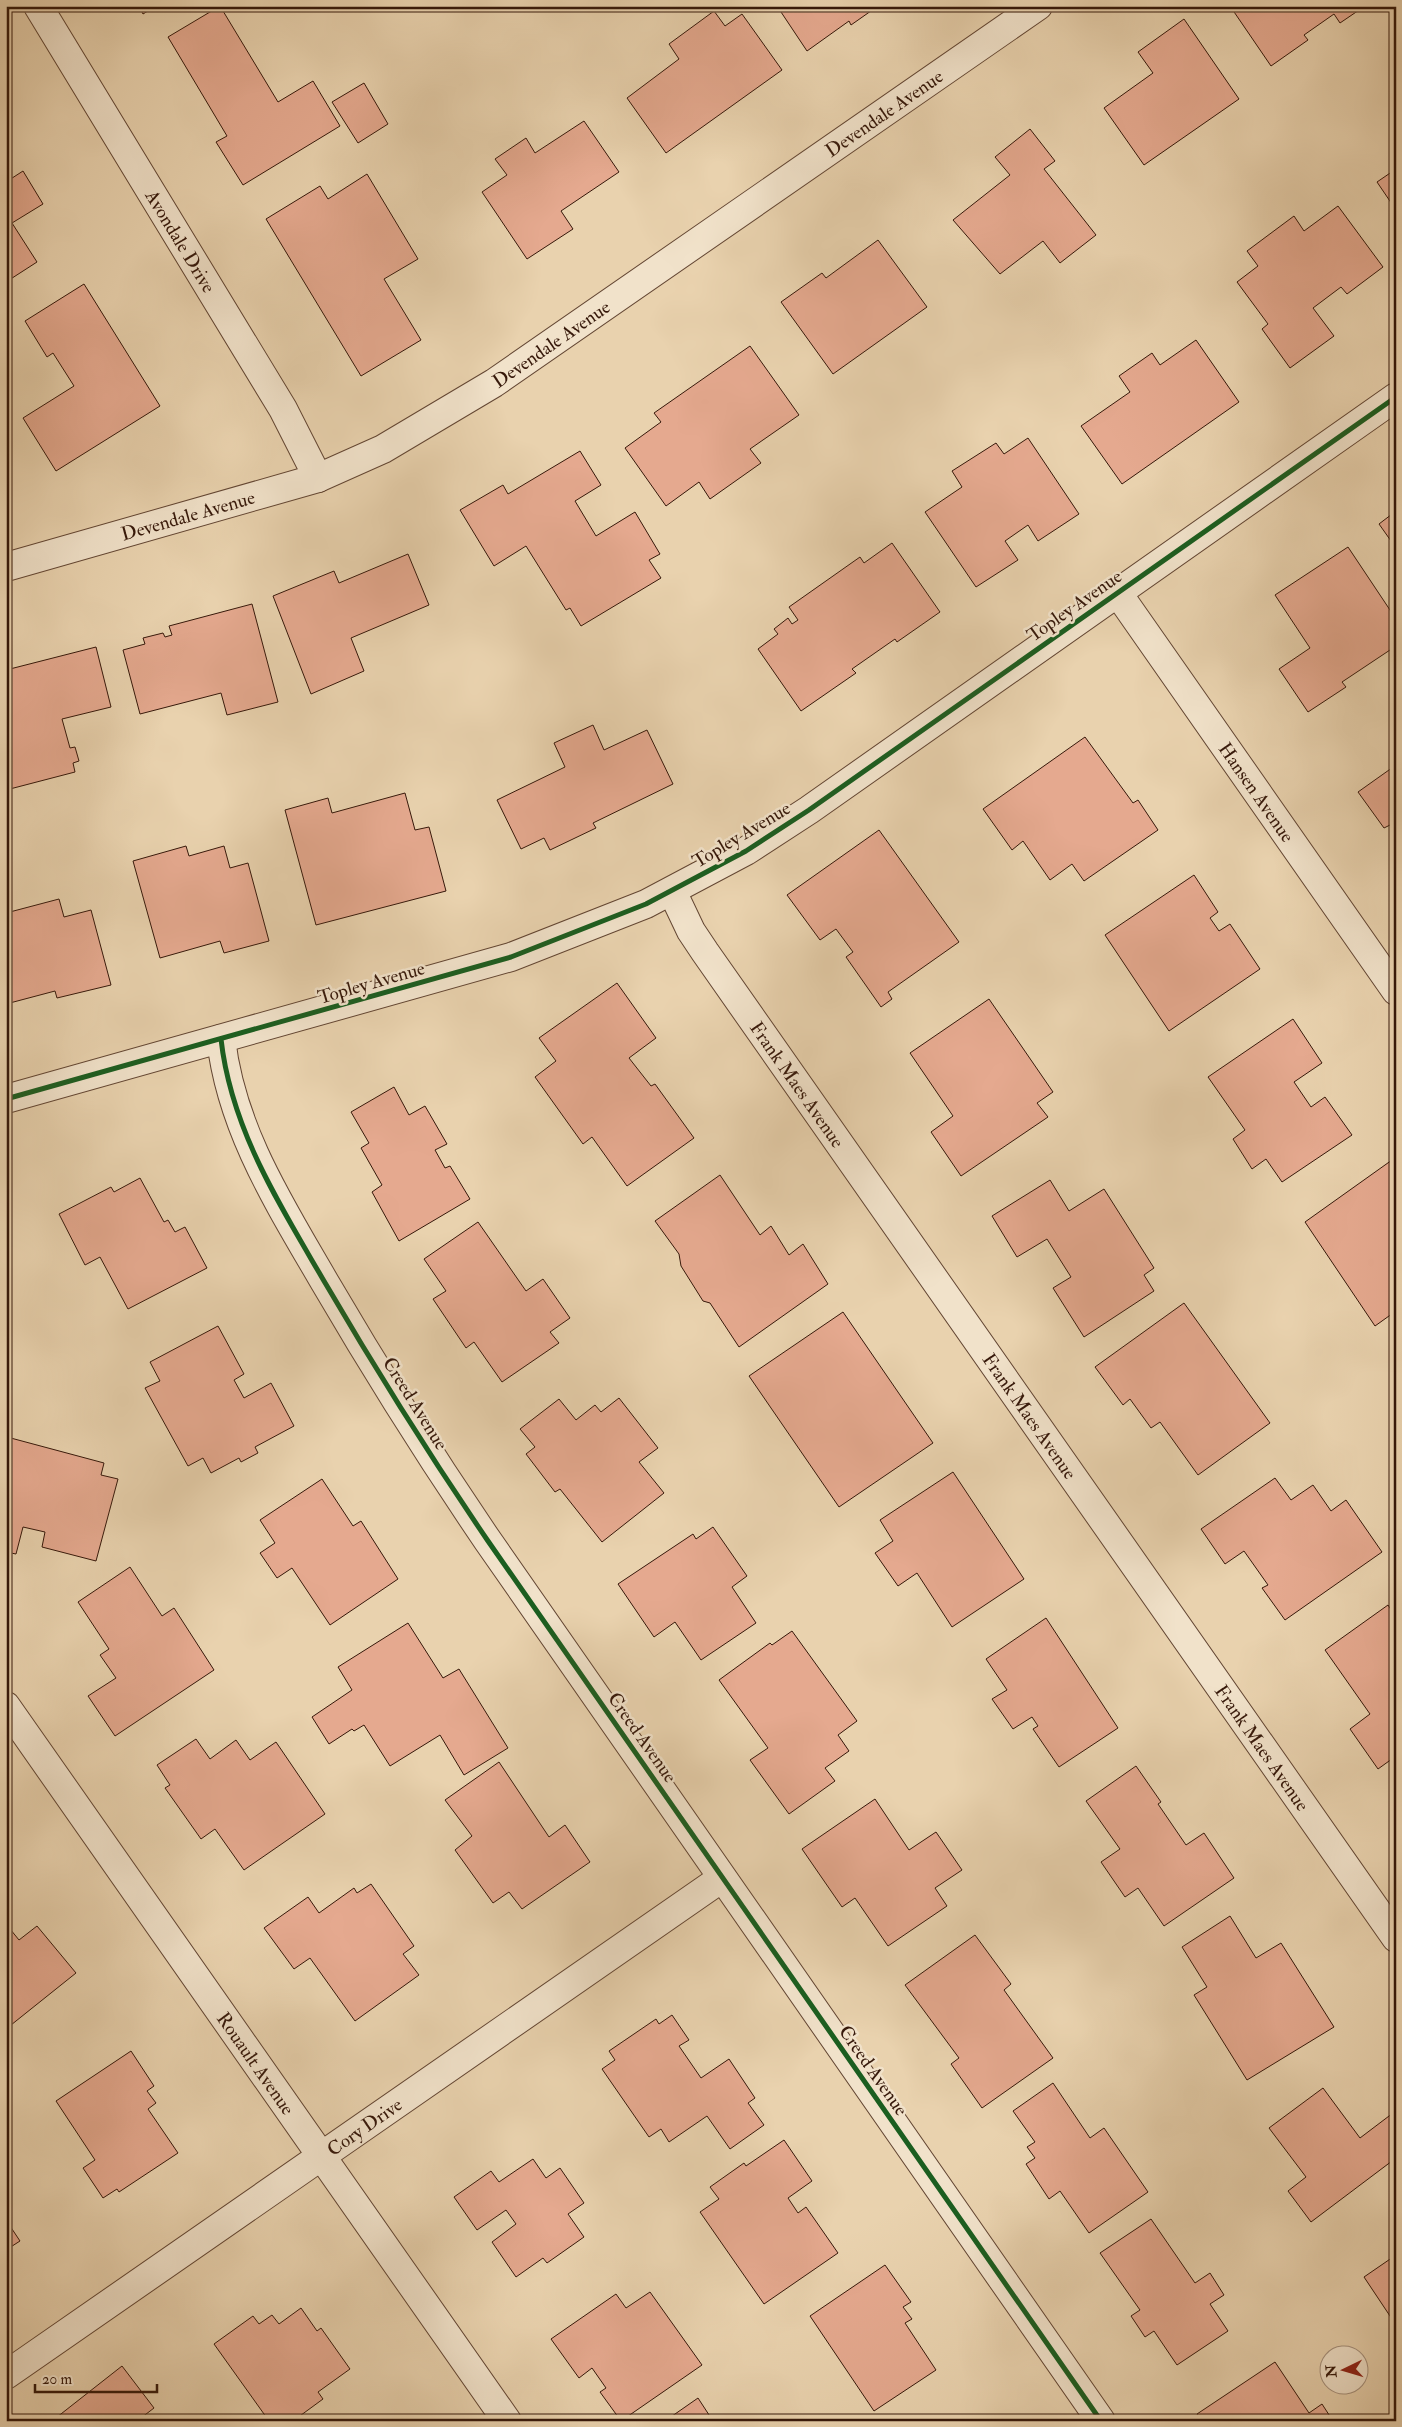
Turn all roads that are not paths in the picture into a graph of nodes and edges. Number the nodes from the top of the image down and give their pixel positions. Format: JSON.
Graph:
{"nodes":[{"id":1,"x":38,"y":6,"type":"edge"},
{"id":2,"x":1038,"y":6,"type":"edge"},
{"id":3,"x":1396,"y":397,"type":"edge"},
{"id":4,"x":318,"y":478,"type":"junction"},
{"id":5,"x":6,"y":567,"type":"edge"},
{"id":6,"x":1117,"y":592,"type":"junction"},
{"id":7,"x":672,"y":891,"type":"junction"},
{"id":8,"x":1396,"y":991,"type":"edge"},
{"id":9,"x":221,"y":1039,"type":"junction"},
{"id":10,"x":6,"y":1099,"type":"edge"},
{"id":11,"x":6,"y":1706,"type":"edge"},
{"id":12,"x":722,"y":1878,"type":"junction"},
{"id":13,"x":1396,"y":1938,"type":"edge"},
{"id":14,"x":323,"y":2157,"type":"junction"},
{"id":15,"x":6,"y":2375,"type":"edge"},
{"id":16,"x":506,"y":2421,"type":"edge"},
{"id":17,"x":1100,"y":2421,"type":"edge"}],
"edges":[{"from":1,"to":4,"type":"street","name":"Avondale Drive"},
{"from":2,"to":4,"type":"street","name":"Devendale Avenue"},
{"from":3,"to":6,"type":"street","name":"Topley Avenue"},
{"from":4,"to":5,"type":"street","name":"Devendale Avenue"},
{"from":6,"to":7,"type":"street","name":"Topley Avenue"},
{"from":6,"to":8,"type":"street","name":"Hansen Avenue"},
{"from":7,"to":9,"type":"street","name":"Topley Avenue"},
{"from":7,"to":13,"type":"street","name":"Frank Maes Avenue"},
{"from":9,"to":10,"type":"street","name":"Topley Avenue"},
{"from":9,"to":12,"type":"street","name":"Creed Avenue"},
{"from":11,"to":14,"type":"street","name":"Rouault Avenue"},
{"from":12,"to":14,"type":"street","name":"Cory Drive"},
{"from":12,"to":17,"type":"street","name":"Creed Avenue"},
{"from":14,"to":15,"type":"street","name":"Cory Drive"},
{"from":14,"to":16,"type":"street","name":"Rouault Avenue"}]}
